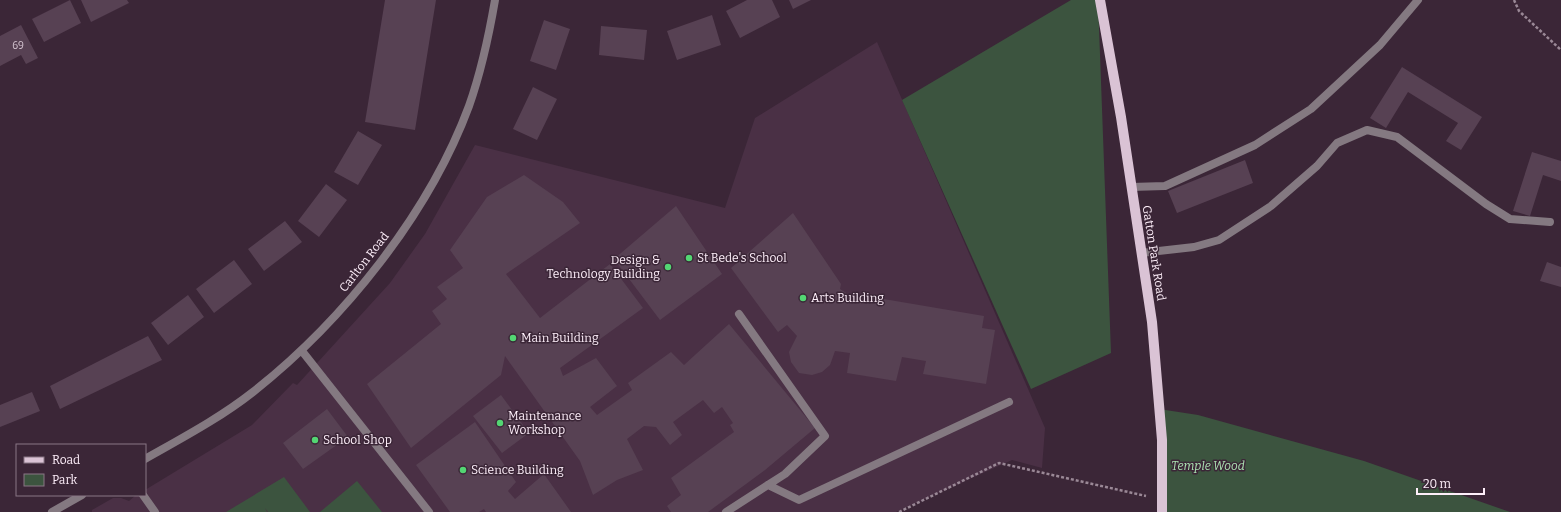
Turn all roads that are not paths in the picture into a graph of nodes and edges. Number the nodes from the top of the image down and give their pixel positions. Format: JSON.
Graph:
{"nodes":[{"id":1,"x":495,"y":0,"type":"edge"},
{"id":2,"x":1100,"y":0,"type":"edge"},
{"id":3,"x":1418,"y":0,"type":"edge"},
{"id":4,"x":1131,"y":188,"type":"junction"},
{"id":5,"x":1550,"y":222,"type":"dead end"},
{"id":6,"x":1141,"y":252,"type":"junction"},
{"id":7,"x":739,"y":314,"type":"dead end"},
{"id":8,"x":302,"y":350,"type":"junction"},
{"id":9,"x":1009,"y":402,"type":"dead end"},
{"id":10,"x":146,"y":458,"type":"edge"},
{"id":11,"x":768,"y":485,"type":"junction"},
{"id":12,"x":80,"y":496,"type":"edge"},
{"id":13,"x":144,"y":496,"type":"edge"},
{"id":14,"x":52,"y":512,"type":"edge"},
{"id":15,"x":155,"y":512,"type":"edge"},
{"id":16,"x":429,"y":512,"type":"edge"},
{"id":17,"x":726,"y":512,"type":"edge"},
{"id":18,"x":1162,"y":512,"type":"edge"}],
"edges":[{"from":1,"to":8,"type":"street","name":"Carlton Road"},
{"from":2,"to":4,"type":"main road","name":"Gatton Park Road"},
{"from":3,"to":4,"type":"street"},
{"from":4,"to":6,"type":"main road","name":"Gatton Park Road"},
{"from":5,"to":6,"type":"street"},
{"from":6,"to":18,"type":"main road","name":"Gatton Park Road"},
{"from":7,"to":11,"type":"street"},
{"from":8,"to":10,"type":"street","name":"Carlton Road"},
{"from":8,"to":16,"type":"street"},
{"from":9,"to":11,"type":"street"},
{"from":11,"to":17,"type":"street"},
{"from":12,"to":14,"type":"street"},
{"from":13,"to":15,"type":"street"}]}
